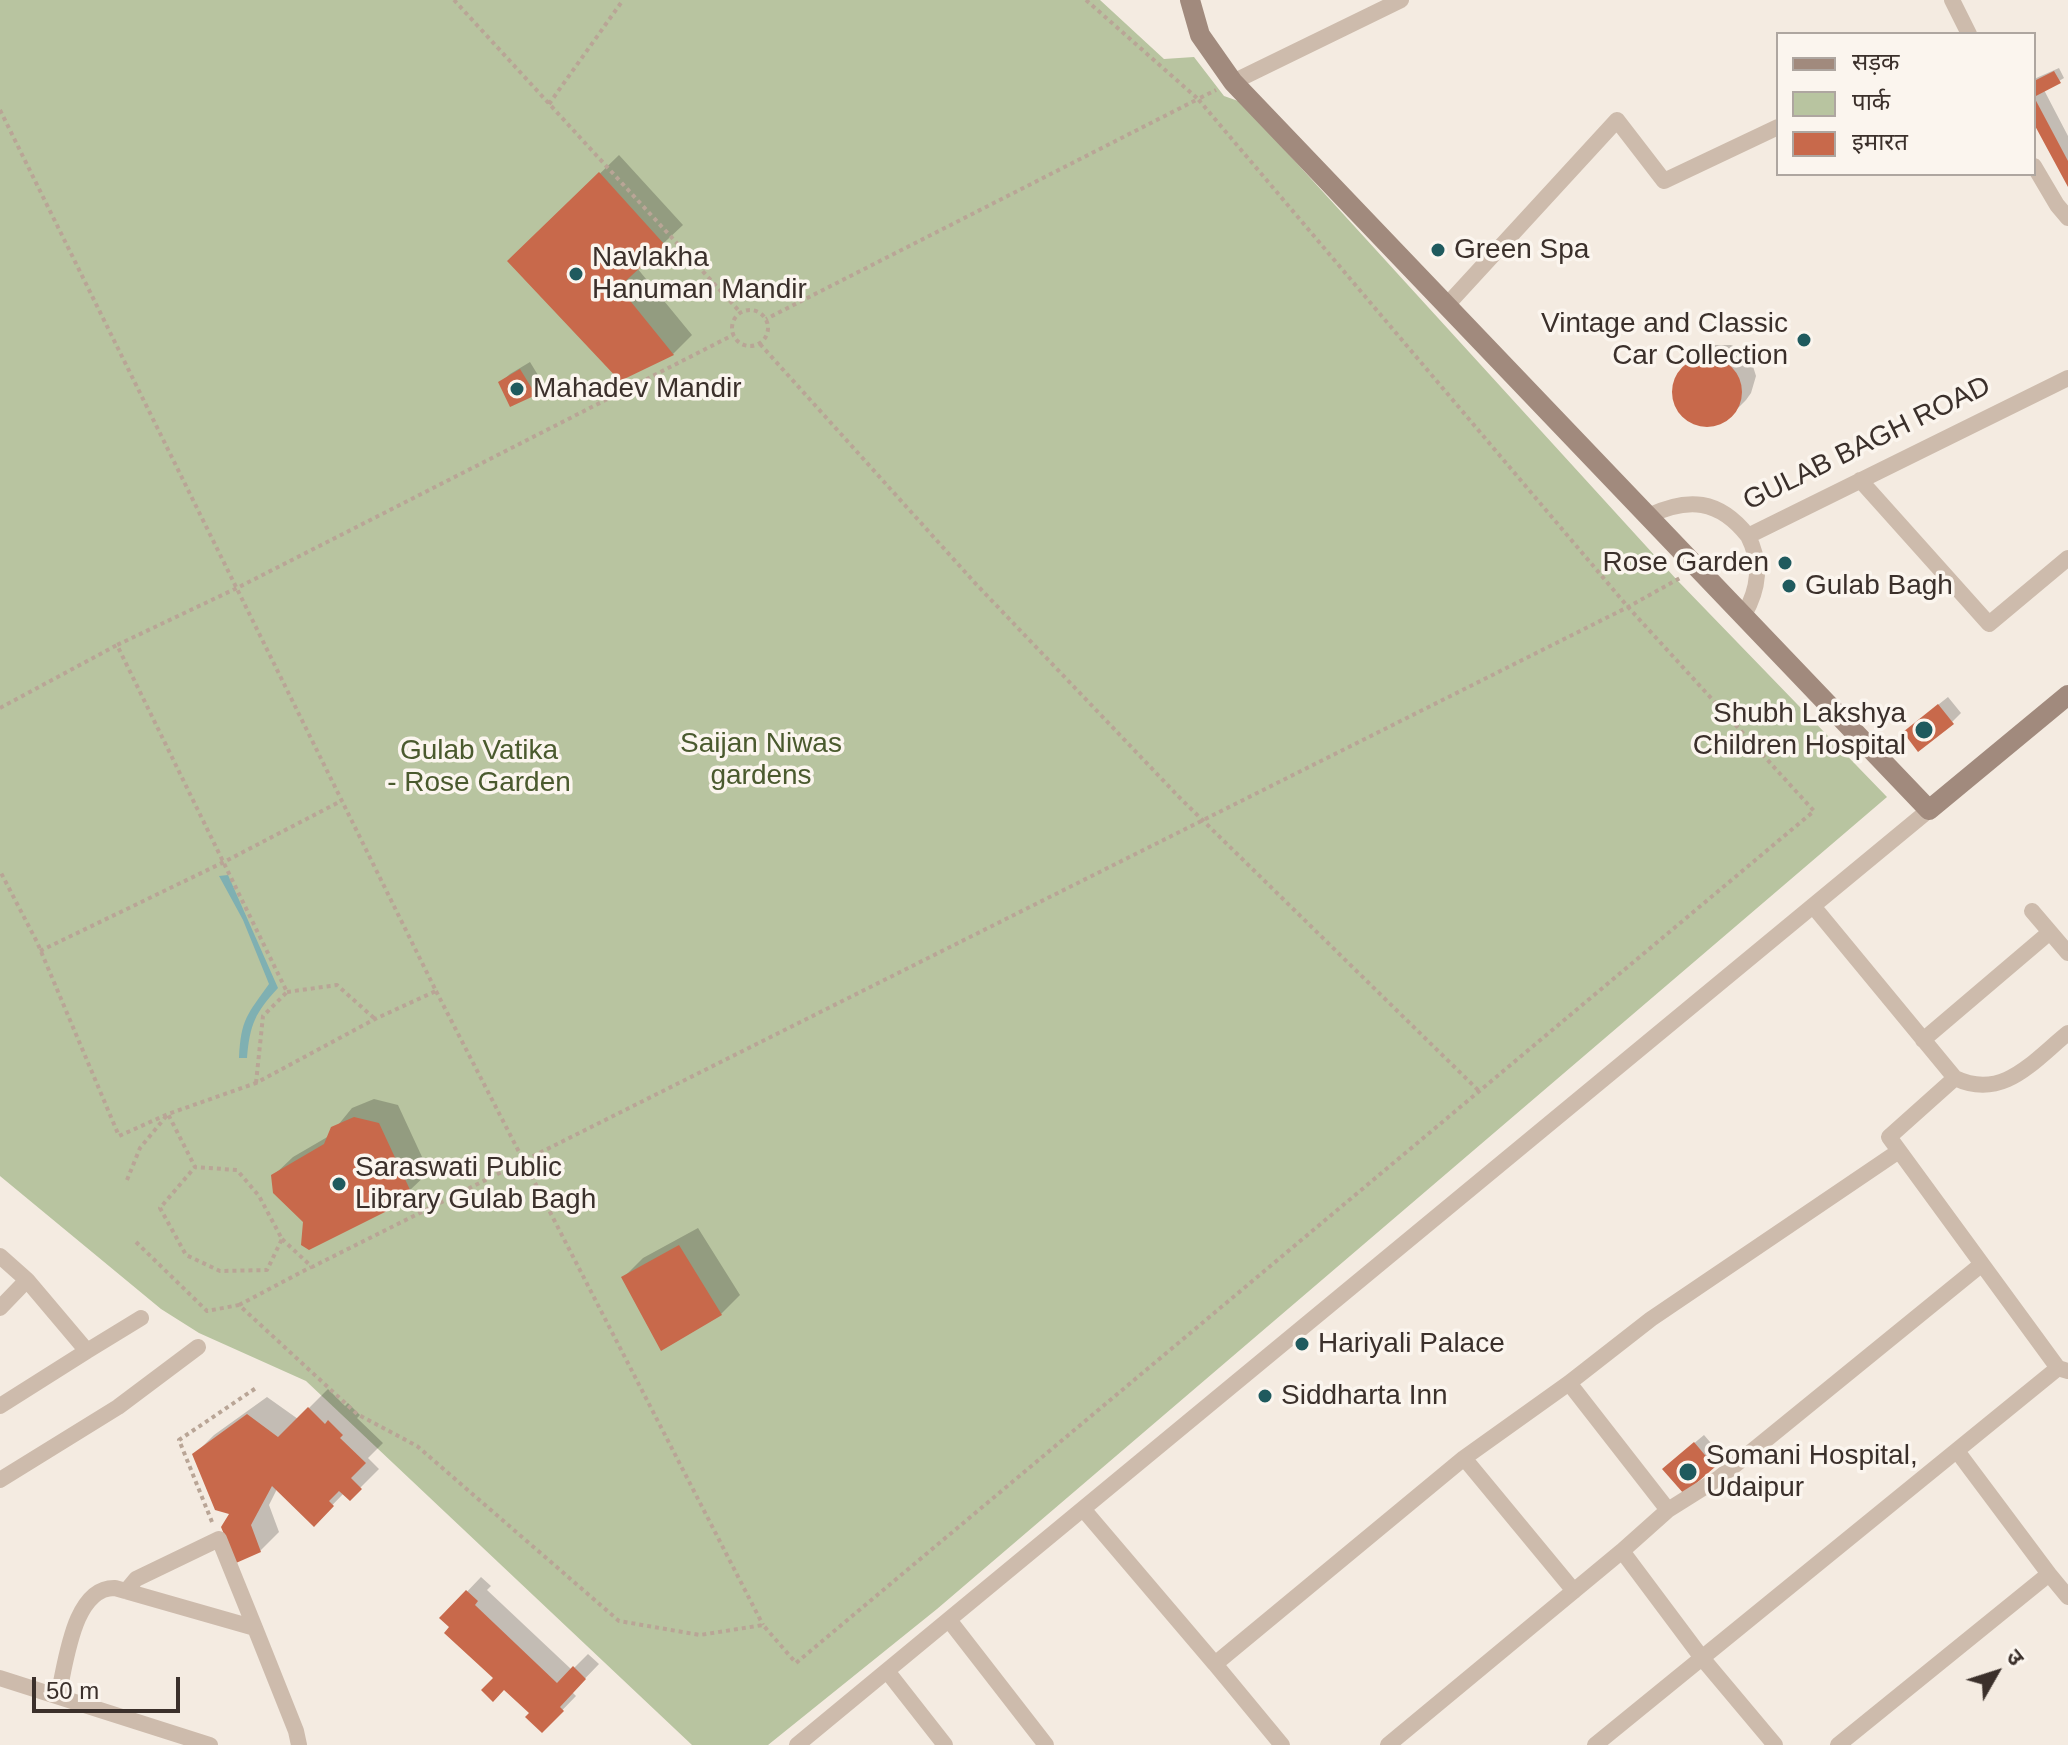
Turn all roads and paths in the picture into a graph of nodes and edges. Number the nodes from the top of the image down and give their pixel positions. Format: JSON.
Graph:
{"nodes":[{"id":1,"x":454,"y":0,"type":"edge"},
{"id":2,"x":623,"y":0,"type":"edge"},
{"id":3,"x":1086,"y":0,"type":"edge"},
{"id":4,"x":1190,"y":0,"type":"edge"},
{"id":5,"x":1401,"y":0,"type":"edge"},
{"id":6,"x":1952,"y":0,"type":"edge"},
{"id":7,"x":1968,"y":32,"type":"edge"},
{"id":8,"x":1233,"y":82,"type":"junction"},
{"id":9,"x":1198,"y":99,"type":"junction"},
{"id":10,"x":549,"y":104,"type":"junction"},
{"id":11,"x":0,"y":110,"type":"edge"},
{"id":12,"x":1776,"y":128,"type":"edge"},
{"id":13,"x":2036,"y":169,"type":"edge"},
{"id":14,"x":2068,"y":218,"type":"edge"},
{"id":15,"x":1447,"y":305,"type":"junction"},
{"id":16,"x":740,"y":312,"type":"junction"},
{"id":17,"x":766,"y":319,"type":"junction"},
{"id":18,"x":733,"y":335,"type":"junction"},
{"id":19,"x":760,"y":344,"type":"junction"},
{"id":20,"x":2068,"y":378,"type":"edge"},
{"id":21,"x":1860,"y":480,"type":"junction"},
{"id":22,"x":1648,"y":516,"type":"junction"},
{"id":23,"x":1748,"y":536,"type":"junction"},
{"id":24,"x":2068,"y":558,"type":"edge"},
{"id":25,"x":1698,"y":568,"type":"junction"},
{"id":26,"x":237,"y":588,"type":"junction"},
{"id":27,"x":1628,"y":607,"type":"junction"},
{"id":28,"x":1744,"y":615,"type":"junction"},
{"id":29,"x":117,"y":645,"type":"junction"},
{"id":30,"x":2068,"y":695,"type":"edge"},
{"id":31,"x":0,"y":708,"type":"edge"},
{"id":32,"x":341,"y":801,"type":"junction"},
{"id":33,"x":1929,"y":810,"type":"junction"},
{"id":34,"x":1203,"y":820,"type":"junction"},
{"id":35,"x":224,"y":862,"type":"junction"},
{"id":36,"x":0,"y":871,"type":"edge"},
{"id":37,"x":1813,"y":906,"type":"junction"},
{"id":38,"x":2032,"y":911,"type":"dead end"},
{"id":39,"x":2050,"y":932,"type":"junction"},
{"id":40,"x":40,"y":951,"type":"junction"},
{"id":41,"x":2068,"y":953,"type":"edge"},
{"id":42,"x":436,"y":991,"type":"junction"},
{"id":43,"x":287,"y":992,"type":"junction"},
{"id":44,"x":375,"y":1019,"type":"junction"},
{"id":45,"x":2068,"y":1033,"type":"edge"},
{"id":46,"x":1923,"y":1040,"type":"junction"},
{"id":47,"x":1955,"y":1078,"type":"junction"},
{"id":48,"x":256,"y":1083,"type":"junction"},
{"id":49,"x":1479,"y":1091,"type":"junction"},
{"id":50,"x":168,"y":1114,"type":"junction"},
{"id":51,"x":1899,"y":1151,"type":"junction"},
{"id":52,"x":523,"y":1161,"type":"junction"},
{"id":53,"x":195,"y":1167,"type":"junction"},
{"id":54,"x":127,"y":1180,"type":"dead end"},
{"id":55,"x":282,"y":1239,"type":"junction"},
{"id":56,"x":136,"y":1242,"type":"dead end"},
{"id":57,"x":0,"y":1256,"type":"edge"},
{"id":58,"x":1982,"y":1264,"type":"junction"},
{"id":59,"x":312,"y":1267,"type":"junction"},
{"id":60,"x":27,"y":1280,"type":"junction"},
{"id":61,"x":239,"y":1305,"type":"junction"},
{"id":62,"x":0,"y":1308,"type":"edge"},
{"id":63,"x":141,"y":1318,"type":"dead end"},
{"id":64,"x":198,"y":1347,"type":"dead end"},
{"id":65,"x":87,"y":1351,"type":"junction"},
{"id":66,"x":2063,"y":1370,"type":"edge"},
{"id":67,"x":1569,"y":1383,"type":"junction"},
{"id":68,"x":256,"y":1388,"type":"dead end"},
{"id":69,"x":0,"y":1406,"type":"edge"},
{"id":70,"x":1957,"y":1451,"type":"junction"},
{"id":71,"x":1464,"y":1458,"type":"junction"},
{"id":72,"x":0,"y":1480,"type":"edge"},
{"id":73,"x":1083,"y":1509,"type":"junction"},
{"id":74,"x":1668,"y":1510,"type":"junction"},
{"id":75,"x":219,"y":1539,"type":"junction"},
{"id":76,"x":1622,"y":1551,"type":"junction"},
{"id":77,"x":2049,"y":1574,"type":"junction"},
{"id":78,"x":126,"y":1591,"type":"junction"},
{"id":79,"x":1574,"y":1591,"type":"junction"},
{"id":80,"x":2068,"y":1597,"type":"edge"},
{"id":81,"x":949,"y":1620,"type":"junction"},
{"id":82,"x":763,"y":1625,"type":"junction"},
{"id":83,"x":255,"y":1628,"type":"junction"},
{"id":84,"x":1702,"y":1658,"type":"junction"},
{"id":85,"x":1215,"y":1664,"type":"junction"},
{"id":86,"x":887,"y":1671,"type":"junction"},
{"id":87,"x":0,"y":1678,"type":"edge"},
{"id":88,"x":58,"y":1696,"type":"junction"},
{"id":89,"x":168,"y":1739,"type":"edge"},
{"id":90,"x":210,"y":1745,"type":"edge"},
{"id":91,"x":299,"y":1745,"type":"edge"},
{"id":92,"x":798,"y":1745,"type":"edge"},
{"id":93,"x":945,"y":1745,"type":"edge"},
{"id":94,"x":1046,"y":1745,"type":"edge"},
{"id":95,"x":1282,"y":1745,"type":"edge"},
{"id":96,"x":1388,"y":1745,"type":"edge"},
{"id":97,"x":1595,"y":1745,"type":"edge"},
{"id":98,"x":1775,"y":1745,"type":"edge"},
{"id":99,"x":1838,"y":1745,"type":"edge"}],
"edges":[{"from":1,"to":10,"type":"path"},
{"from":2,"to":10,"type":"path"},
{"from":3,"to":9,"type":"path"},
{"from":4,"to":8,"type":"main road"},
{"from":5,"to":8,"type":"street"},
{"from":6,"to":7,"type":"street"},
{"from":8,"to":15,"type":"main road"},
{"from":9,"to":17,"type":"path"},
{"from":9,"to":27,"type":"path"},
{"from":10,"to":16,"type":"path"},
{"from":11,"to":26,"type":"path"},
{"from":12,"to":15,"type":"street"},
{"from":13,"to":14,"type":"street"},
{"from":15,"to":22,"type":"main road"},
{"from":16,"to":17,"type":"path"},
{"from":16,"to":18,"type":"path"},
{"from":17,"to":19,"type":"path"},
{"from":18,"to":19,"type":"path"},
{"from":18,"to":26,"type":"path"},
{"from":19,"to":34,"type":"path"},
{"from":20,"to":21,"type":"street","name":"GULAB BAGH ROAD"},
{"from":21,"to":23,"type":"street","name":"GULAB BAGH ROAD"},
{"from":21,"to":24,"type":"street"},
{"from":22,"to":23,"type":"street","name":"GULAB BAGH ROAD"},
{"from":22,"to":25,"type":"main road"},
{"from":23,"to":28,"type":"street"},
{"from":25,"to":27,"type":"path"},
{"from":25,"to":28,"type":"main road"},
{"from":26,"to":29,"type":"path"},
{"from":26,"to":32,"type":"path"},
{"from":27,"to":34,"type":"path"},
{"from":27,"to":49,"type":"path"},
{"from":28,"to":33,"type":"main road"},
{"from":29,"to":31,"type":"path"},
{"from":29,"to":35,"type":"path"},
{"from":30,"to":33,"type":"main road"},
{"from":32,"to":35,"type":"path"},
{"from":32,"to":42,"type":"path"},
{"from":33,"to":37,"type":"street"},
{"from":34,"to":49,"type":"path"},
{"from":34,"to":52,"type":"path"},
{"from":35,"to":40,"type":"path"},
{"from":35,"to":43,"type":"path"},
{"from":36,"to":40,"type":"path"},
{"from":37,"to":46,"type":"street"},
{"from":37,"to":73,"type":"street"},
{"from":38,"to":39,"type":"street"},
{"from":39,"to":41,"type":"street"},
{"from":39,"to":46,"type":"street"},
{"from":40,"to":50,"type":"path"},
{"from":42,"to":44,"type":"path"},
{"from":42,"to":52,"type":"path"},
{"from":43,"to":44,"type":"path"},
{"from":43,"to":48,"type":"path"},
{"from":44,"to":48,"type":"path"},
{"from":45,"to":47,"type":"street"},
{"from":46,"to":47,"type":"street"},
{"from":47,"to":51,"type":"street"},
{"from":48,"to":50,"type":"path"},
{"from":49,"to":82,"type":"path"},
{"from":50,"to":53,"type":"path"},
{"from":50,"to":54,"type":"path"},
{"from":51,"to":58,"type":"street"},
{"from":51,"to":67,"type":"street"},
{"from":52,"to":59,"type":"path"},
{"from":52,"to":82,"type":"path"},
{"from":53,"to":55,"type":"path"},
{"from":53,"to":55,"type":"path"},
{"from":55,"to":59,"type":"path"},
{"from":56,"to":61,"type":"path"},
{"from":57,"to":60,"type":"street"},
{"from":58,"to":66,"type":"street"},
{"from":58,"to":74,"type":"street"},
{"from":59,"to":61,"type":"path"},
{"from":60,"to":62,"type":"street"},
{"from":60,"to":65,"type":"street"},
{"from":61,"to":82,"type":"path"},
{"from":63,"to":65,"type":"street"},
{"from":64,"to":72,"type":"street"},
{"from":65,"to":69,"type":"street"},
{"from":66,"to":70,"type":"street"},
{"from":67,"to":71,"type":"street"},
{"from":67,"to":74,"type":"street"},
{"from":68,"to":75,"type":"path"},
{"from":70,"to":77,"type":"street"},
{"from":70,"to":84,"type":"street"},
{"from":71,"to":79,"type":"street"},
{"from":71,"to":85,"type":"street"},
{"from":73,"to":81,"type":"street"},
{"from":73,"to":85,"type":"street"},
{"from":74,"to":76,"type":"street"},
{"from":75,"to":78,"type":"street"},
{"from":75,"to":83,"type":"street"},
{"from":76,"to":79,"type":"street"},
{"from":76,"to":84,"type":"street"},
{"from":77,"to":80,"type":"street"},
{"from":77,"to":99,"type":"street"},
{"from":78,"to":83,"type":"street"},
{"from":78,"to":88,"type":"street"},
{"from":79,"to":96,"type":"street"},
{"from":81,"to":86,"type":"street"},
{"from":81,"to":94,"type":"street"},
{"from":83,"to":91,"type":"street"},
{"from":84,"to":97,"type":"street"},
{"from":84,"to":98,"type":"street"},
{"from":85,"to":95,"type":"street"},
{"from":86,"to":92,"type":"street"},
{"from":86,"to":93,"type":"street"},
{"from":87,"to":88,"type":"street"},
{"from":88,"to":89,"type":"street"},
{"from":89,"to":90,"type":"street"}]}
